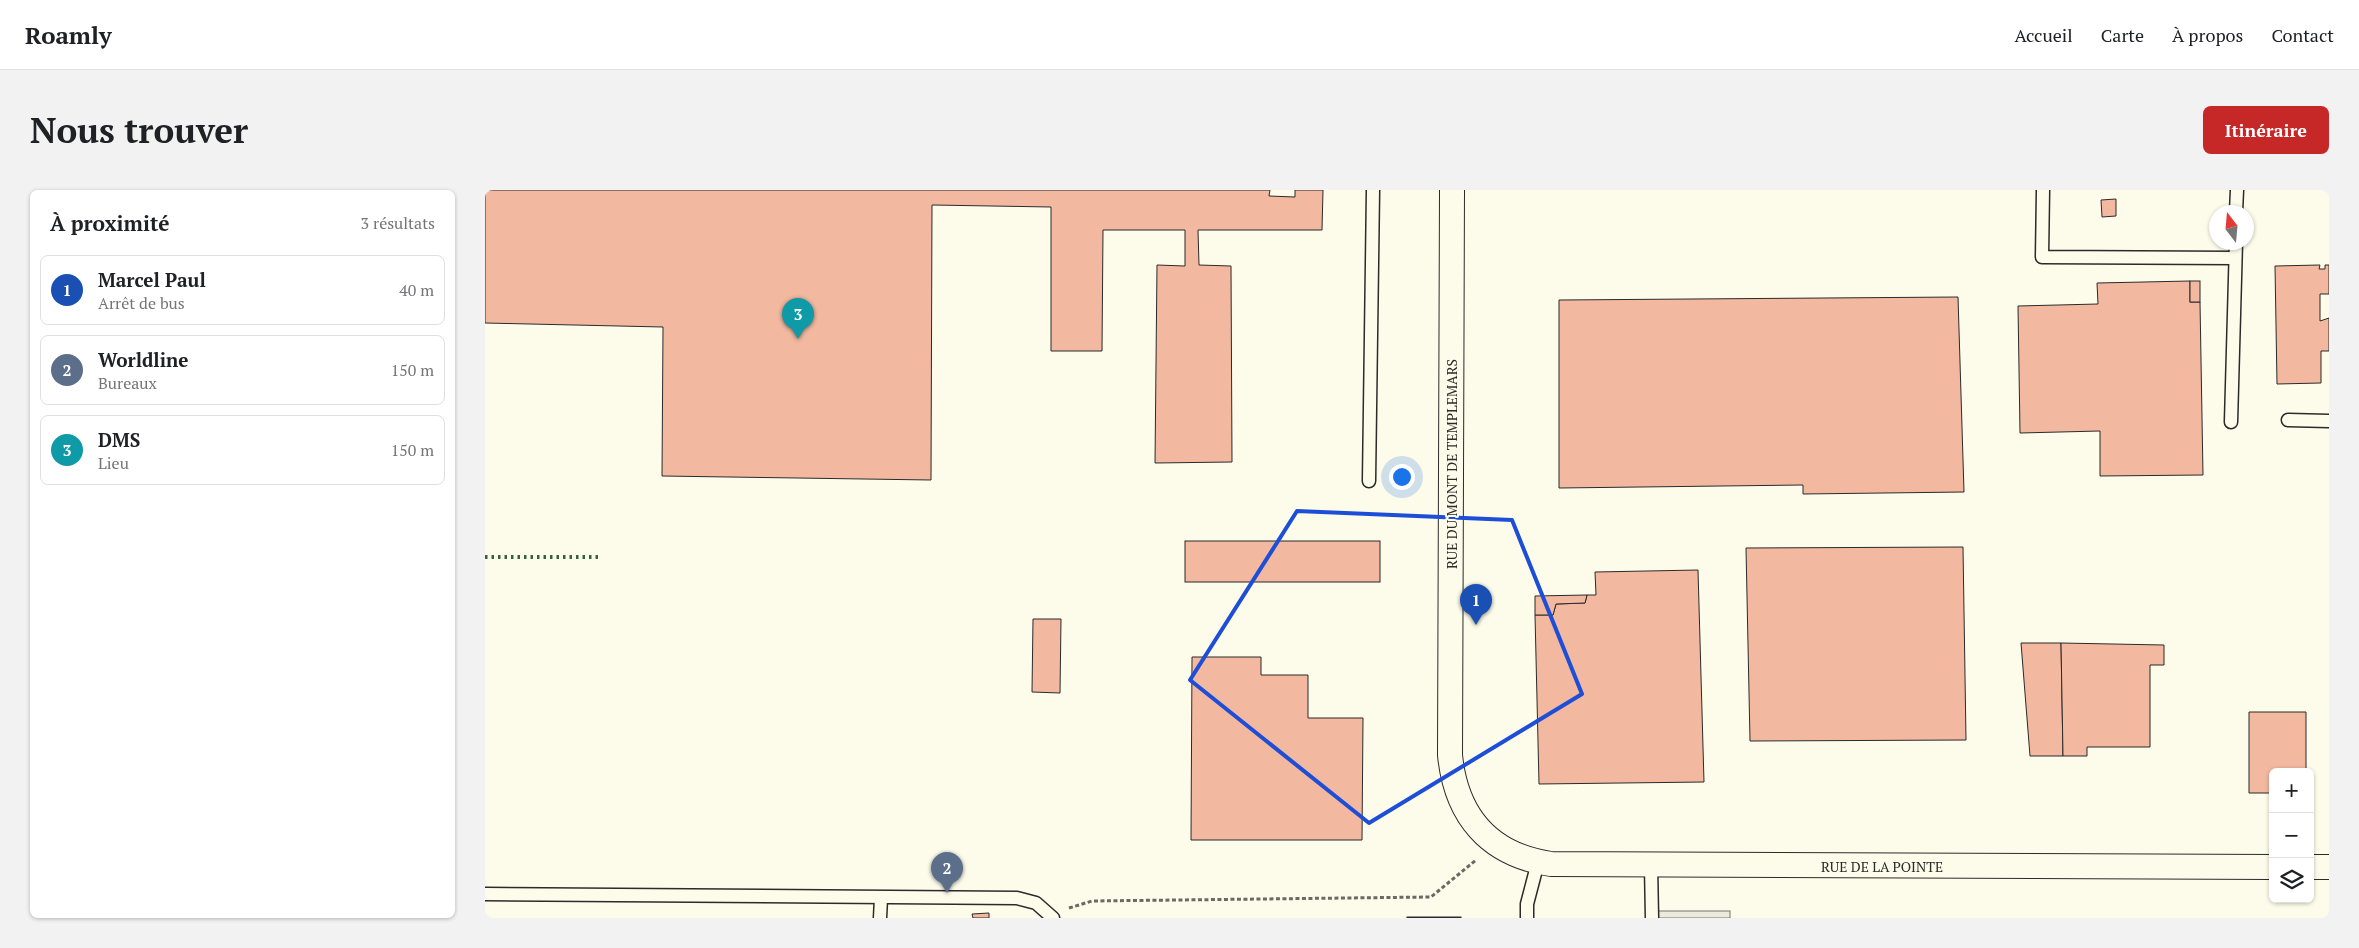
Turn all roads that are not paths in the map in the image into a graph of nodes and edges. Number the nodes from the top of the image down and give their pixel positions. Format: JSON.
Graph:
{"nodes":[{"id":1,"x":1373,"y":190,"type":"edge"},
{"id":2,"x":1452,"y":190,"type":"edge"},
{"id":3,"x":2043,"y":190,"type":"edge"},
{"id":4,"x":2237,"y":190,"type":"edge"},
{"id":5,"x":2236,"y":205,"type":"edge"},
{"id":6,"x":2236,"y":250,"type":"edge"},
{"id":7,"x":2235,"y":258,"type":"junction"},
{"id":8,"x":2288,"y":420,"type":"dead end"},
{"id":9,"x":2329,"y":420,"type":"edge"},
{"id":10,"x":2231,"y":422,"type":"dead end"},
{"id":11,"x":1369,"y":480,"type":"dead end"},
{"id":12,"x":1496,"y":844,"type":"joint"},
{"id":13,"x":1538,"y":862,"type":"junction"},
{"id":14,"x":1651,"y":866,"type":"junction"},
{"id":15,"x":2269,"y":867,"type":"edge"},
{"id":16,"x":2314,"y":867,"type":"edge"},
{"id":17,"x":2329,"y":867,"type":"edge"},
{"id":18,"x":485,"y":894,"type":"edge"},
{"id":19,"x":881,"y":898,"type":"junction"},
{"id":20,"x":1051,"y":916,"type":"edge"},
{"id":21,"x":880,"y":918,"type":"edge"},
{"id":22,"x":1527,"y":918,"type":"edge"},
{"id":23,"x":1652,"y":918,"type":"edge"}],
"edges":[{"from":1,"to":11,"type":"lane"},
{"from":2,"to":12,"type":"street","name":"RUE DU MONT DE TEMPLEMARS"},
{"from":3,"to":7,"type":"lane"},
{"from":4,"to":5,"type":"lane"},
{"from":6,"to":7,"type":"lane"},
{"from":7,"to":10,"type":"lane"},
{"from":8,"to":9,"type":"lane"},
{"from":12,"to":13,"type":"street","name":"RUE DE LA POINTE"},
{"from":13,"to":14,"type":"street","name":"RUE DE LA POINTE"},
{"from":13,"to":22,"type":"lane"},
{"from":14,"to":15,"type":"street","name":"RUE DE LA POINTE"},
{"from":14,"to":23,"type":"lane"},
{"from":16,"to":17,"type":"street"},
{"from":18,"to":19,"type":"lane"},
{"from":19,"to":20,"type":"lane"},
{"from":19,"to":21,"type":"lane"}]}
